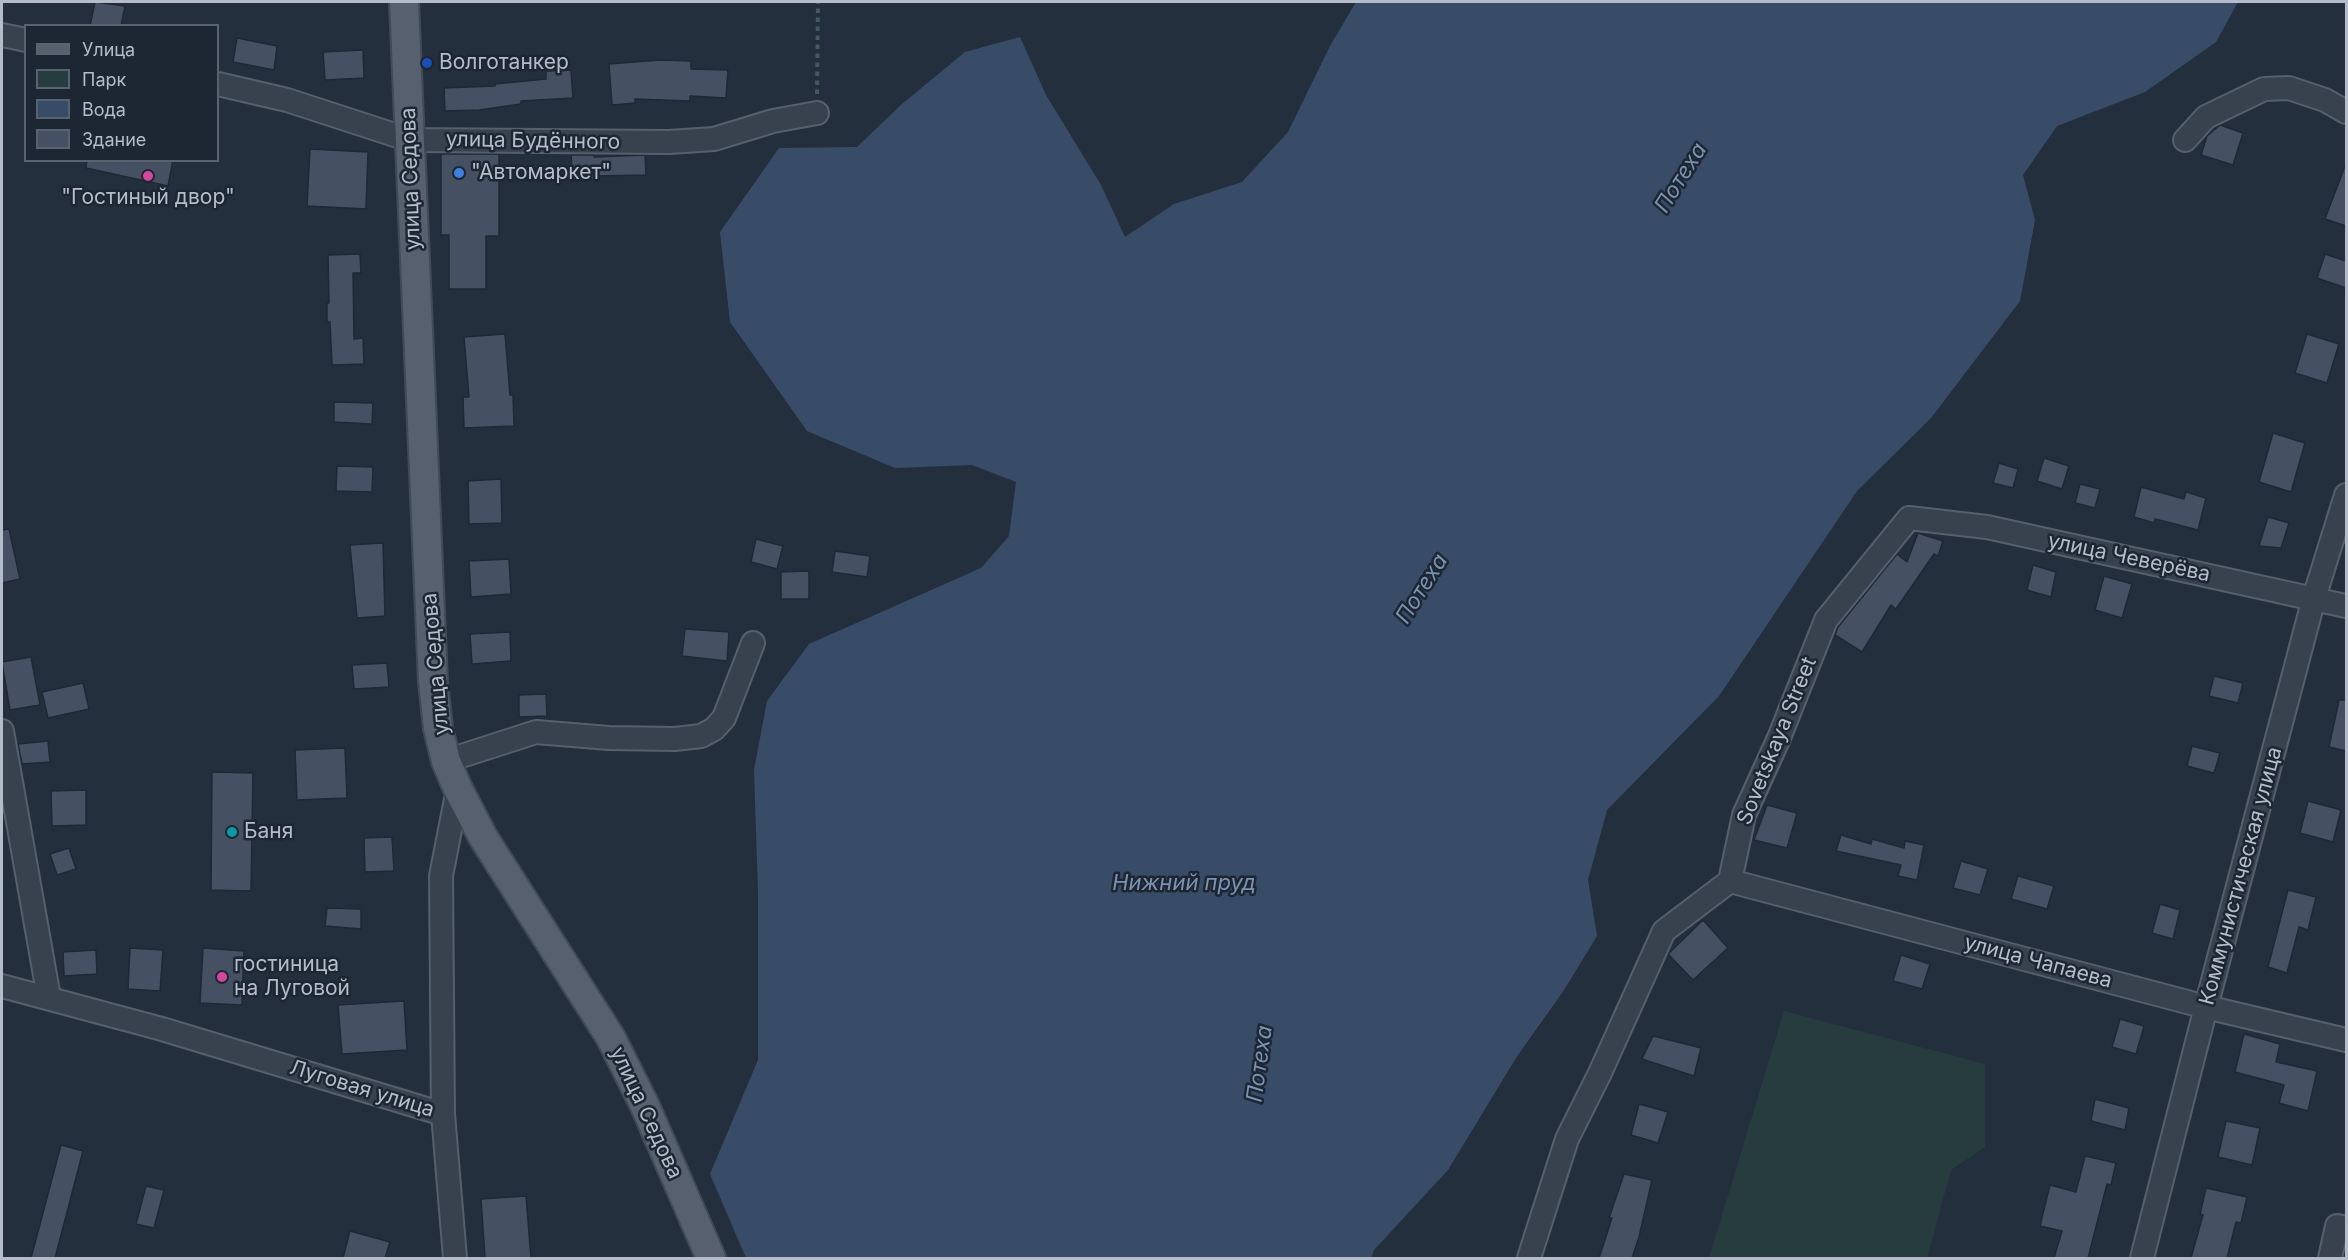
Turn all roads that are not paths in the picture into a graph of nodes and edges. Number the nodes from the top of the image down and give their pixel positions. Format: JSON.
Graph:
{"nodes":[{"id":1,"x":404,"y":2,"type":"edge"},
{"id":2,"x":2,"y":35,"type":"edge"},
{"id":3,"x":24,"y":40,"type":"edge"},
{"id":4,"x":219,"y":84,"type":"edge"},
{"id":5,"x":2346,"y":112,"type":"edge"},
{"id":6,"x":817,"y":113,"type":"road end"},
{"id":7,"x":410,"y":140,"type":"junction"},
{"id":8,"x":2185,"y":140,"type":"dead end"},
{"id":9,"x":2346,"y":495,"type":"edge"},
{"id":10,"x":1910,"y":518,"type":"joint"},
{"id":11,"x":2314,"y":598,"type":"junction"},
{"id":12,"x":2346,"y":606,"type":"edge"},
{"id":13,"x":753,"y":642,"type":"dead end"},
{"id":14,"x":2,"y":731,"type":"edge"},
{"id":15,"x":446,"y":761,"type":"junction"},
{"id":16,"x":458,"y":789,"type":"junction"},
{"id":17,"x":1730,"y":880,"type":"junction"},
{"id":18,"x":2,"y":986,"type":"edge"},
{"id":19,"x":50,"y":998,"type":"junction"},
{"id":20,"x":2206,"y":1007,"type":"junction"},
{"id":21,"x":2346,"y":1040,"type":"edge"},
{"id":22,"x":443,"y":1114,"type":"junction"},
{"id":23,"x":2346,"y":1228,"type":"edge"},
{"id":24,"x":455,"y":1258,"type":"edge"},
{"id":25,"x":711,"y":1258,"type":"edge"},
{"id":26,"x":1529,"y":1258,"type":"edge"},
{"id":27,"x":2142,"y":1258,"type":"edge"},
{"id":28,"x":2330,"y":1258,"type":"edge"}],
"edges":[{"from":1,"to":7,"type":"main road","name":"улица Седова"},
{"from":2,"to":3,"type":"street"},
{"from":4,"to":7,"type":"street","name":"улица Будённого"},
{"from":5,"to":8,"type":"street"},
{"from":6,"to":7,"type":"street","name":"улица Будённого"},
{"from":7,"to":15,"type":"main road","name":"улица Седова"},
{"from":9,"to":11,"type":"street","name":"Коммунистическая улица"},
{"from":10,"to":11,"type":"street","name":"улица Чеверёва"},
{"from":10,"to":17,"type":"street","name":"Sovetskaya Street"},
{"from":11,"to":12,"type":"street","name":"улица Чеверёва"},
{"from":11,"to":20,"type":"street","name":"Коммунистическая улица"},
{"from":13,"to":15,"type":"street"},
{"from":14,"to":19,"type":"street"},
{"from":15,"to":16,"type":"main road","name":"улица Седова"},
{"from":16,"to":22,"type":"street","name":"Луговая улица"},
{"from":16,"to":25,"type":"main road","name":"улица Седова"},
{"from":17,"to":20,"type":"street","name":"улица Чапаева"},
{"from":17,"to":26,"type":"street"},
{"from":18,"to":19,"type":"street","name":"Луговая улица"},
{"from":19,"to":22,"type":"street","name":"Луговая улица"},
{"from":20,"to":21,"type":"street","name":"улица Чапаева"},
{"from":20,"to":27,"type":"street","name":"Коммунистическая улица"},
{"from":22,"to":24,"type":"street"},
{"from":23,"to":28,"type":"street"}]}
